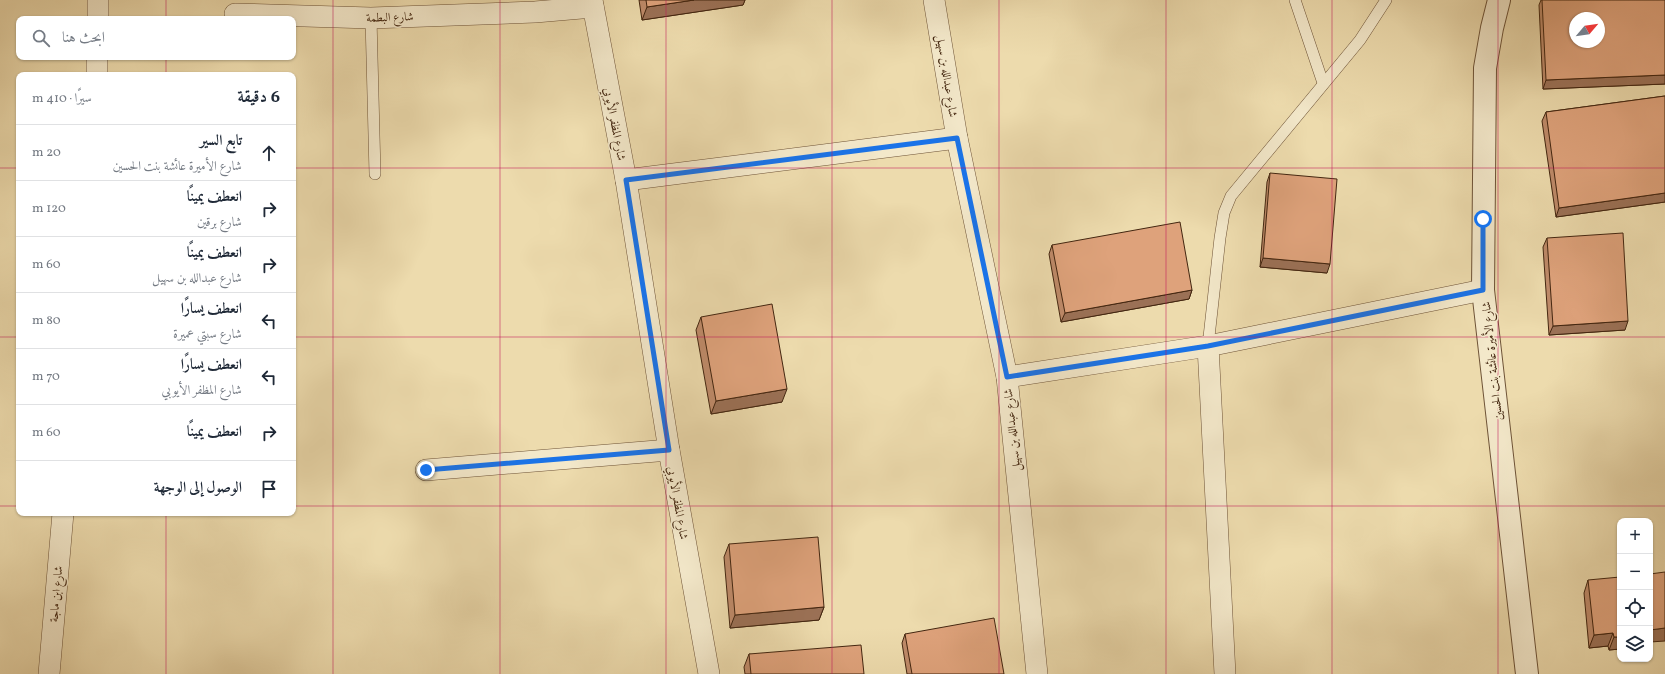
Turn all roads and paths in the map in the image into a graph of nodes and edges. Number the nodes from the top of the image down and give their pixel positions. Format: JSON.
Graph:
{"nodes":[{"id":1,"x":98,"y":0,"type":"edge"},
{"id":2,"x":934,"y":0,"type":"edge"},
{"id":3,"x":1295,"y":0,"type":"edge"},
{"id":4,"x":1386,"y":0,"type":"edge"},
{"id":5,"x":1499,"y":0,"type":"edge"},
{"id":6,"x":593,"y":4,"type":"edge"},
{"id":7,"x":235,"y":14,"type":"dead end"},
{"id":8,"x":98,"y":16,"type":"edge"},
{"id":9,"x":371,"y":18,"type":"junction"},
{"id":10,"x":97,"y":60,"type":"edge"},
{"id":11,"x":97,"y":72,"type":"edge"},
{"id":12,"x":1323,"y":84,"type":"junction"},
{"id":13,"x":957,"y":138,"type":"junction"},
{"id":14,"x":375,"y":174,"type":"dead end"},
{"id":15,"x":626,"y":180,"type":"junction"},
{"id":16,"x":1483,"y":290,"type":"junction"},
{"id":17,"x":1208,"y":346,"type":"junction"},
{"id":18,"x":1007,"y":377,"type":"junction"},
{"id":19,"x":669,"y":450,"type":"junction"},
{"id":20,"x":426,"y":470,"type":"dead end"},
{"id":21,"x":63,"y":516,"type":"edge"},
{"id":22,"x":49,"y":674,"type":"edge"},
{"id":23,"x":708,"y":674,"type":"edge"},
{"id":24,"x":1037,"y":674,"type":"edge"},
{"id":25,"x":1225,"y":674,"type":"edge"},
{"id":26,"x":1527,"y":674,"type":"edge"}],
"edges":[{"from":1,"to":8,"type":"street"},
{"from":2,"to":13,"type":"street","name":"شارع عبدالله بن سهيل"},
{"from":3,"to":12,"type":"lane"},
{"from":4,"to":12,"type":"lane"},
{"from":5,"to":16,"type":"street","name":"شارع الأميرة عائشة بنت الحسين"},
{"from":6,"to":9,"type":"street","name":"شارع البطمة"},
{"from":6,"to":15,"type":"street","name":"شارع المظفر الأيوبي"},
{"from":7,"to":9,"type":"street","name":"شارع البطمة"},
{"from":9,"to":14,"type":"lane"},
{"from":10,"to":11,"type":"street"},
{"from":12,"to":17,"type":"lane"},
{"from":13,"to":15,"type":"street"},
{"from":13,"to":18,"type":"street","name":"شارع عبدالله بن سهيل"},
{"from":15,"to":19,"type":"street","name":"شارع المظفر الأيوبي"},
{"from":16,"to":17,"type":"street"},
{"from":16,"to":26,"type":"street","name":"شارع الأميرة عائشة بنت الحسين"},
{"from":17,"to":18,"type":"street"},
{"from":17,"to":25,"type":"street"},
{"from":18,"to":24,"type":"street","name":"شارع عبدالله بن سهيل"},
{"from":19,"to":20,"type":"street"},
{"from":19,"to":23,"type":"street","name":"شارع المظفر الأيوبي"},
{"from":21,"to":22,"type":"street","name":"شارع ابن ماجة"}]}
